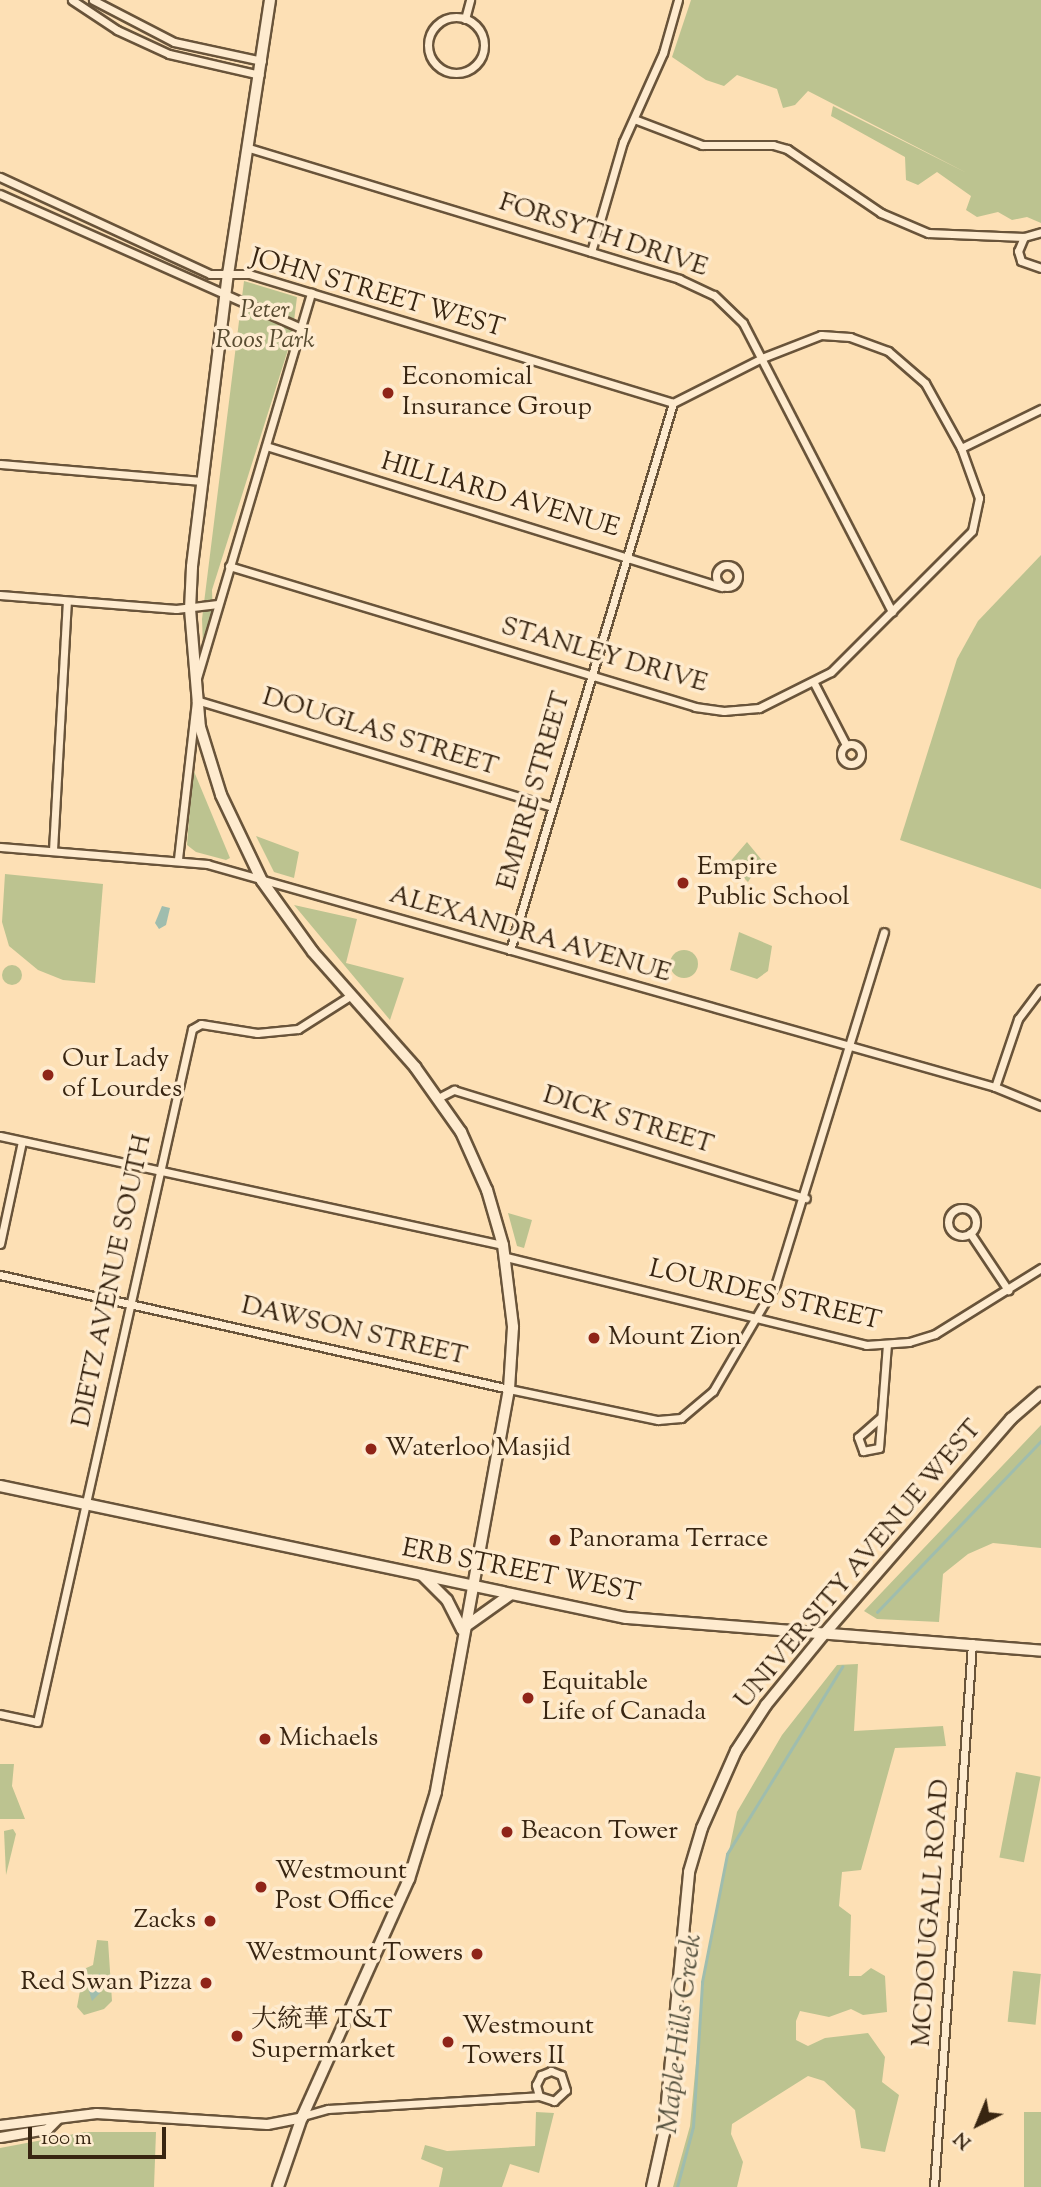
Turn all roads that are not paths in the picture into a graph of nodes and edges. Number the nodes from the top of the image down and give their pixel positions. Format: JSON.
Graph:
{"nodes":[{"id":1,"x":72,"y":0,"type":"edge"},
{"id":2,"x":93,"y":0,"type":"edge"},
{"id":3,"x":270,"y":0,"type":"edge"},
{"id":4,"x":470,"y":0,"type":"edge"},
{"id":5,"x":678,"y":0,"type":"edge"},
{"id":6,"x":466,"y":19,"type":"junction"},
{"id":7,"x":262,"y":61,"type":"junction"},
{"id":8,"x":260,"y":75,"type":"junction"},
{"id":9,"x":634,"y":119,"type":"junction"},
{"id":10,"x":248,"y":148,"type":"junction"},
{"id":11,"x":0,"y":177,"type":"edge"},
{"id":12,"x":0,"y":194,"type":"edge"},
{"id":13,"x":1041,"y":232,"type":"edge"},
{"id":14,"x":1024,"y":237,"type":"junction"},
{"id":15,"x":591,"y":252,"type":"junction"},
{"id":16,"x":1041,"y":268,"type":"edge"},
{"id":17,"x":228,"y":273,"type":"junction"},
{"id":18,"x":311,"y":293,"type":"junction"},
{"id":19,"x":225,"y":295,"type":"junction"},
{"id":20,"x":301,"y":328,"type":"junction"},
{"id":21,"x":762,"y":358,"type":"junction"},
{"id":22,"x":673,"y":403,"type":"junction"},
{"id":23,"x":1041,"y":409,"type":"edge"},
{"id":24,"x":266,"y":446,"type":"junction"},
{"id":25,"x":961,"y":448,"type":"junction"},
{"id":26,"x":0,"y":464,"type":"edge"},
{"id":27,"x":201,"y":481,"type":"junction"},
{"id":28,"x":626,"y":554,"type":"junction"},
{"id":29,"x":229,"y":566,"type":"junction"},
{"id":30,"x":722,"y":587,"type":"dead end"},
{"id":31,"x":0,"y":595,"type":"edge"},
{"id":32,"x":68,"y":601,"type":"junction"},
{"id":33,"x":218,"y":604,"type":"junction"},
{"id":34,"x":190,"y":609,"type":"junction"},
{"id":35,"x":892,"y":612,"type":"junction"},
{"id":36,"x":591,"y":676,"type":"junction"},
{"id":37,"x":814,"y":683,"type":"junction"},
{"id":38,"x":195,"y":686,"type":"junction"},
{"id":39,"x":196,"y":700,"type":"junction"},
{"id":40,"x":846,"y":745,"type":"dead end"},
{"id":41,"x":552,"y":807,"type":"junction"},
{"id":42,"x":0,"y":847,"type":"edge"},
{"id":43,"x":53,"y":850,"type":"junction"},
{"id":44,"x":178,"y":859,"type":"junction"},
{"id":45,"x":262,"y":881,"type":"junction"},
{"id":46,"x":884,"y":932,"type":"dead end"},
{"id":47,"x":510,"y":950,"type":"junction"},
{"id":48,"x":1041,"y":989,"type":"edge"},
{"id":49,"x":351,"y":996,"type":"junction"},
{"id":50,"x":848,"y":1049,"type":"junction"},
{"id":51,"x":995,"y":1087,"type":"junction"},
{"id":52,"x":440,"y":1097,"type":"junction"},
{"id":53,"x":1041,"y":1106,"type":"edge"},
{"id":54,"x":0,"y":1136,"type":"edge"},
{"id":55,"x":22,"y":1141,"type":"junction"},
{"id":56,"x":158,"y":1172,"type":"junction"},
{"id":57,"x":806,"y":1198,"type":"junction"},
{"id":58,"x":970,"y":1233,"type":"junction"},
{"id":59,"x":0,"y":1244,"type":"edge"},
{"id":60,"x":503,"y":1244,"type":"junction"},
{"id":61,"x":506,"y":1256,"type":"junction"},
{"id":62,"x":1041,"y":1268,"type":"edge"},
{"id":63,"x":0,"y":1275,"type":"edge"},
{"id":64,"x":1008,"y":1290,"type":"junction"},
{"id":65,"x":129,"y":1303,"type":"junction"},
{"id":66,"x":757,"y":1319,"type":"junction"},
{"id":67,"x":887,"y":1345,"type":"junction"},
{"id":68,"x":509,"y":1390,"type":"junction"},
{"id":69,"x":1041,"y":1394,"type":"edge"},
{"id":70,"x":880,"y":1418,"type":"junction"},
{"id":71,"x":0,"y":1486,"type":"edge"},
{"id":72,"x":87,"y":1506,"type":"junction"},
{"id":73,"x":422,"y":1575,"type":"junction"},
{"id":74,"x":470,"y":1586,"type":"junction"},
{"id":75,"x":511,"y":1594,"type":"junction"},
{"id":76,"x":462,"y":1629,"type":"junction"},
{"id":77,"x":825,"y":1633,"type":"junction"},
{"id":78,"x":972,"y":1643,"type":"junction"},
{"id":79,"x":1041,"y":1651,"type":"edge"},
{"id":80,"x":0,"y":1714,"type":"edge"},
{"id":81,"x":539,"y":2096,"type":"junction"},
{"id":82,"x":302,"y":2116,"type":"junction"},
{"id":83,"x":57,"y":2119,"type":"junction"},
{"id":84,"x":0,"y":2125,"type":"edge"},
{"id":85,"x":0,"y":2137,"type":"edge"},
{"id":86,"x":278,"y":2187,"type":"edge"},
{"id":87,"x":652,"y":2187,"type":"edge"},
{"id":88,"x":934,"y":2187,"type":"edge"}],
"edges":[{"from":1,"to":8,"type":"street"},
{"from":2,"to":7,"type":"street"},
{"from":3,"to":7,"type":"main road"},
{"from":4,"to":6,"type":"street"},
{"from":5,"to":9,"type":"street"},
{"from":6,"to":6,"type":"street"},
{"from":7,"to":8,"type":"main road"},
{"from":8,"to":10,"type":"main road"},
{"from":9,"to":14,"type":"street"},
{"from":9,"to":15,"type":"street"},
{"from":10,"to":15,"type":"street","name":"FORSYTH DRIVE"},
{"from":10,"to":17,"type":"main road"},
{"from":11,"to":17,"type":"street","name":"JOHN STREET WEST"},
{"from":12,"to":19,"type":"street","name":"JOHN STREET WEST"},
{"from":13,"to":14,"type":"street"},
{"from":14,"to":16,"type":"street"},
{"from":15,"to":21,"type":"street","name":"FORSYTH DRIVE"},
{"from":17,"to":18,"type":"street","name":"JOHN STREET WEST"},
{"from":17,"to":19,"type":"main road"},
{"from":18,"to":20,"type":"street"},
{"from":18,"to":22,"type":"street","name":"JOHN STREET WEST"},
{"from":19,"to":20,"type":"street","name":"JOHN STREET WEST"},
{"from":19,"to":27,"type":"main road"},
{"from":20,"to":24,"type":"street"},
{"from":21,"to":22,"type":"street","name":"STANLEY DRIVE"},
{"from":21,"to":25,"type":"street","name":"STANLEY DRIVE"},
{"from":21,"to":35,"type":"street","name":"FORSYTH DRIVE"},
{"from":22,"to":28,"type":"street","name":"EMPIRE STREET"},
{"from":23,"to":25,"type":"street"},
{"from":24,"to":28,"type":"street","name":"HILLIARD AVENUE"},
{"from":24,"to":29,"type":"street"},
{"from":25,"to":35,"type":"street","name":"STANLEY DRIVE"},
{"from":26,"to":27,"type":"street"},
{"from":27,"to":34,"type":"main road"},
{"from":28,"to":30,"type":"street","name":"HILLIARD AVENUE"},
{"from":28,"to":36,"type":"street","name":"EMPIRE STREET"},
{"from":29,"to":33,"type":"street"},
{"from":29,"to":36,"type":"street","name":"STANLEY DRIVE"},
{"from":31,"to":32,"type":"street"},
{"from":32,"to":34,"type":"street"},
{"from":32,"to":43,"type":"street"},
{"from":33,"to":34,"type":"street"},
{"from":33,"to":38,"type":"street"},
{"from":34,"to":38,"type":"main road"},
{"from":35,"to":37,"type":"street","name":"STANLEY DRIVE"},
{"from":36,"to":37,"type":"street","name":"STANLEY DRIVE"},
{"from":36,"to":41,"type":"street","name":"EMPIRE STREET"},
{"from":37,"to":40,"type":"street"},
{"from":38,"to":39,"type":"main road"},
{"from":39,"to":41,"type":"street","name":"DOUGLAS STREET"},
{"from":39,"to":44,"type":"street"},
{"from":39,"to":45,"type":"main road"},
{"from":41,"to":47,"type":"street","name":"EMPIRE STREET"},
{"from":42,"to":43,"type":"street","name":"ALEXANDRA AVENUE"},
{"from":43,"to":44,"type":"street","name":"ALEXANDRA AVENUE"},
{"from":44,"to":45,"type":"street","name":"ALEXANDRA AVENUE"},
{"from":45,"to":47,"type":"street","name":"ALEXANDRA AVENUE"},
{"from":45,"to":49,"type":"main road"},
{"from":46,"to":50,"type":"street"},
{"from":47,"to":50,"type":"street","name":"ALEXANDRA AVENUE"},
{"from":48,"to":51,"type":"street"},
{"from":49,"to":52,"type":"main road"},
{"from":49,"to":56,"type":"street","name":"DIETZ AVENUE SOUTH"},
{"from":50,"to":51,"type":"street","name":"ALEXANDRA AVENUE"},
{"from":50,"to":57,"type":"street"},
{"from":51,"to":53,"type":"street","name":"ALEXANDRA AVENUE"},
{"from":52,"to":57,"type":"street","name":"DICK STREET"},
{"from":52,"to":60,"type":"main road"},
{"from":54,"to":55,"type":"street"},
{"from":55,"to":56,"type":"street"},
{"from":55,"to":59,"type":"street"},
{"from":56,"to":60,"type":"street"},
{"from":56,"to":65,"type":"street","name":"DIETZ AVENUE SOUTH"},
{"from":57,"to":66,"type":"street"},
{"from":58,"to":58,"type":"street"},
{"from":58,"to":64,"type":"street"},
{"from":60,"to":61,"type":"main road"},
{"from":61,"to":66,"type":"street","name":"LOURDES STREET"},
{"from":61,"to":68,"type":"main road"},
{"from":62,"to":64,"type":"street","name":"LOURDES STREET"},
{"from":63,"to":65,"type":"street","name":"DAWSON STREET"},
{"from":64,"to":67,"type":"street","name":"LOURDES STREET"},
{"from":65,"to":68,"type":"street","name":"DAWSON STREET"},
{"from":65,"to":72,"type":"street","name":"DIETZ AVENUE SOUTH"},
{"from":66,"to":67,"type":"street","name":"LOURDES STREET"},
{"from":66,"to":68,"type":"street","name":"DAWSON STREET"},
{"from":67,"to":70,"type":"street"},
{"from":68,"to":74,"type":"main road"},
{"from":69,"to":77,"type":"main road","name":"UNIVERSITY AVENUE WEST"},
{"from":70,"to":70,"type":"street"},
{"from":71,"to":72,"type":"main road","name":"ERB STREET WEST"},
{"from":72,"to":73,"type":"main road","name":"ERB STREET WEST"},
{"from":72,"to":80,"type":"street","name":"DIETZ AVENUE SOUTH"},
{"from":73,"to":74,"type":"main road","name":"ERB STREET WEST"},
{"from":73,"to":76,"type":"main road"},
{"from":74,"to":75,"type":"main road","name":"ERB STREET WEST"},
{"from":74,"to":76,"type":"main road"},
{"from":75,"to":76,"type":"main road"},
{"from":75,"to":77,"type":"main road","name":"ERB STREET WEST"},
{"from":76,"to":82,"type":"main road"},
{"from":77,"to":78,"type":"main road","name":"ERB STREET WEST"},
{"from":77,"to":87,"type":"main road","name":"UNIVERSITY AVENUE WEST"},
{"from":78,"to":79,"type":"main road","name":"ERB STREET WEST"},
{"from":78,"to":88,"type":"street","name":"MCDOUGALL ROAD"},
{"from":81,"to":81,"type":"street"},
{"from":81,"to":82,"type":"street"},
{"from":82,"to":83,"type":"street"},
{"from":82,"to":86,"type":"main road"},
{"from":83,"to":84,"type":"street"},
{"from":83,"to":85,"type":"street"}]}
